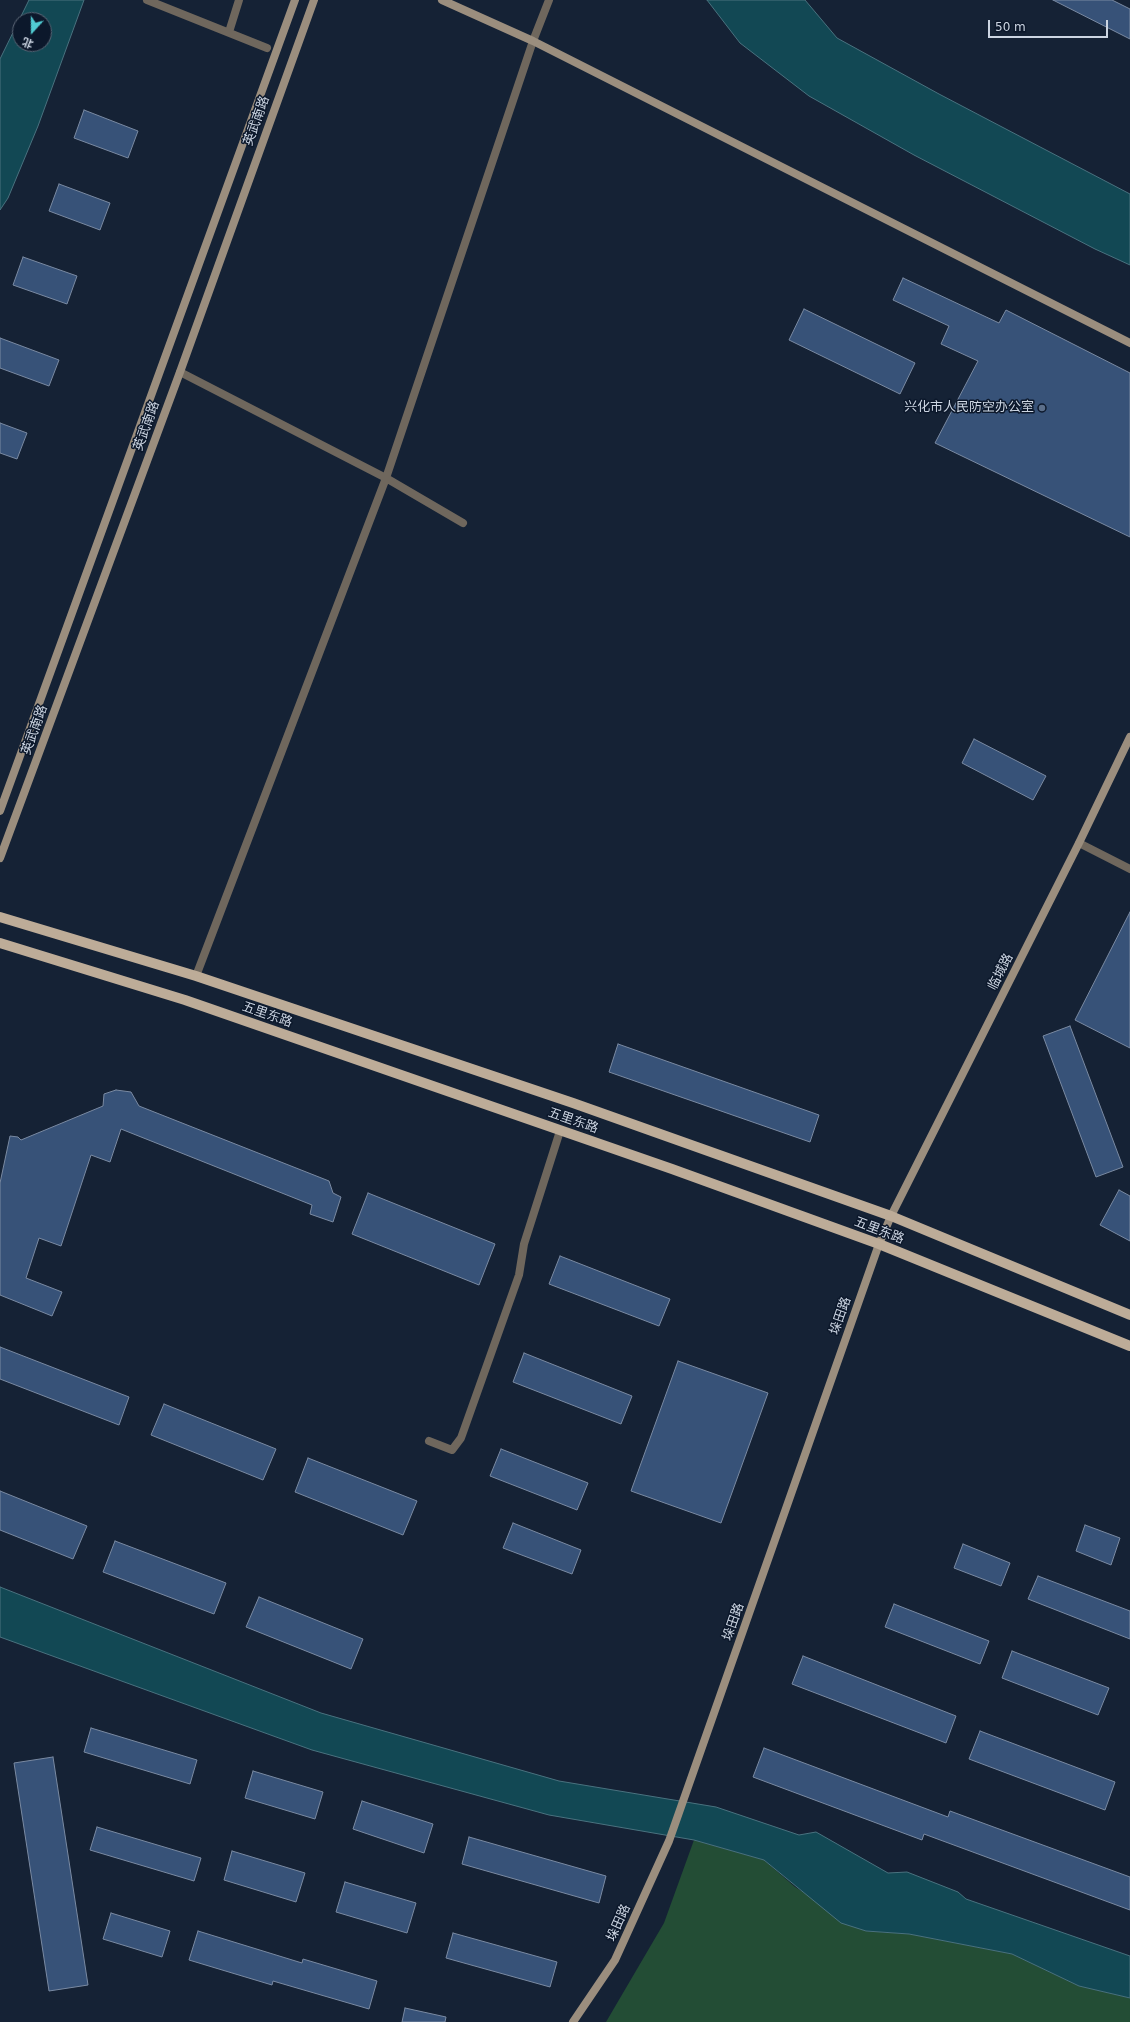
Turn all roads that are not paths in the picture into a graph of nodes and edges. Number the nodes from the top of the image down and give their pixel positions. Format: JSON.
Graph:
{"nodes":[{"id":1,"x":147,"y":0,"type":"edge"},
{"id":2,"x":239,"y":0,"type":"edge"},
{"id":3,"x":295,"y":0,"type":"edge"},
{"id":4,"x":314,"y":0,"type":"edge"},
{"id":5,"x":442,"y":0,"type":"edge"},
{"id":6,"x":549,"y":0,"type":"edge"},
{"id":7,"x":229,"y":32,"type":"junction"},
{"id":8,"x":533,"y":41,"type":"junction"},
{"id":9,"x":267,"y":48,"type":"dead end"},
{"id":10,"x":1130,"y":344,"type":"edge"},
{"id":11,"x":180,"y":372,"type":"junction"},
{"id":12,"x":386,"y":478,"type":"junction"},
{"id":13,"x":463,"y":524,"type":"dead end"},
{"id":14,"x":1130,"y":737,"type":"edge"},
{"id":15,"x":0,"y":811,"type":"edge"},
{"id":16,"x":1079,"y":843,"type":"junction"},
{"id":17,"x":0,"y":858,"type":"edge"},
{"id":18,"x":1130,"y":869,"type":"edge"},
{"id":19,"x":0,"y":917,"type":"edge"},
{"id":20,"x":0,"y":943,"type":"edge"},
{"id":21,"x":196,"y":976,"type":"junction"},
{"id":22,"x":560,"y":1131,"type":"junction"},
{"id":23,"x":891,"y":1216,"type":"junction"},
{"id":24,"x":879,"y":1244,"type":"junction"},
{"id":25,"x":1130,"y":1315,"type":"edge"},
{"id":26,"x":1130,"y":1346,"type":"edge"},
{"id":27,"x":429,"y":1441,"type":"dead end"},
{"id":28,"x":572,"y":2022,"type":"edge"}],
"edges":[{"from":1,"to":7,"type":"street"},
{"from":2,"to":7,"type":"street"},
{"from":3,"to":15,"type":"street","name":"英武南路"},
{"from":4,"to":11,"type":"street","name":"英武南路"},
{"from":5,"to":8,"type":"street"},
{"from":6,"to":8,"type":"street"},
{"from":7,"to":9,"type":"street"},
{"from":8,"to":10,"type":"street"},
{"from":8,"to":12,"type":"street"},
{"from":11,"to":12,"type":"street"},
{"from":11,"to":17,"type":"street","name":"英武南路"},
{"from":12,"to":13,"type":"street"},
{"from":12,"to":21,"type":"street"},
{"from":14,"to":16,"type":"street","name":"临城路"},
{"from":16,"to":18,"type":"street"},
{"from":16,"to":23,"type":"street","name":"临城路"},
{"from":19,"to":21,"type":"main road","name":"五里东路"},
{"from":20,"to":22,"type":"main road","name":"五里东路"},
{"from":21,"to":23,"type":"main road","name":"五里东路"},
{"from":22,"to":24,"type":"main road","name":"五里东路"},
{"from":22,"to":27,"type":"street"},
{"from":23,"to":24,"type":"street","name":"垛田路"},
{"from":23,"to":25,"type":"main road","name":"五里东路"},
{"from":24,"to":26,"type":"main road","name":"五里东路"},
{"from":24,"to":28,"type":"street","name":"垛田路"}]}
